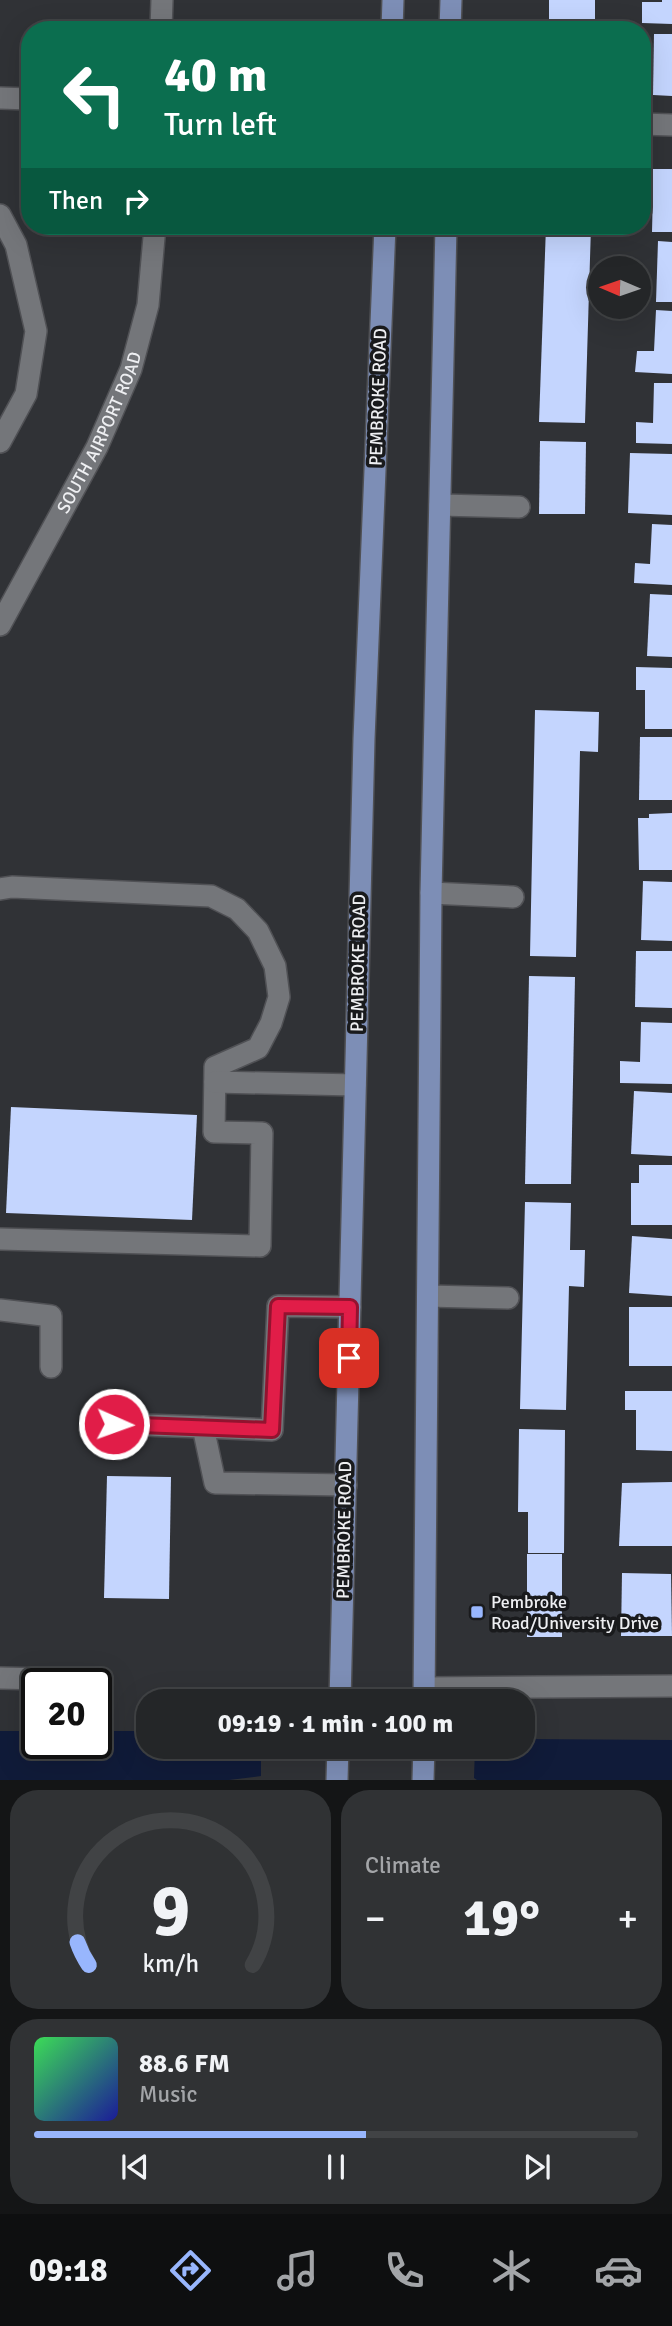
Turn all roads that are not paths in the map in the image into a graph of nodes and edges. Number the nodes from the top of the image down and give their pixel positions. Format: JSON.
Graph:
{"nodes":[{"id":1,"x":162,"y":0,"type":"edge"},
{"id":2,"x":393,"y":0,"type":"edge"},
{"id":3,"x":451,"y":0,"type":"edge"},
{"id":4,"x":161,"y":21,"type":"edge"},
{"id":5,"x":392,"y":21,"type":"edge"},
{"id":6,"x":450,"y":21,"type":"edge"},
{"id":7,"x":0,"y":98,"type":"edge"},
{"id":8,"x":21,"y":99,"type":"edge"},
{"id":9,"x":651,"y":124,"type":"edge"},
{"id":10,"x":672,"y":125,"type":"edge"},
{"id":11,"x":0,"y":215,"type":"edge"},
{"id":12,"x":154,"y":235,"type":"edge"},
{"id":13,"x":385,"y":235,"type":"edge"},
{"id":14,"x":446,"y":235,"type":"edge"},
{"id":15,"x":0,"y":442,"type":"edge"},
{"id":16,"x":440,"y":505,"type":"junction"},
{"id":17,"x":519,"y":507,"type":"dead end"},
{"id":18,"x":0,"y":625,"type":"edge"},
{"id":19,"x":0,"y":889,"type":"edge"},
{"id":20,"x":431,"y":893,"type":"junction"},
{"id":21,"x":513,"y":897,"type":"dead end"},
{"id":22,"x":215,"y":1082,"type":"junction"},
{"id":23,"x":355,"y":1085,"type":"junction"},
{"id":24,"x":0,"y":1239,"type":"edge"},
{"id":25,"x":428,"y":1296,"type":"junction"},
{"id":26,"x":508,"y":1298,"type":"dead end"},
{"id":27,"x":350,"y":1307,"type":"junction"},
{"id":28,"x":0,"y":1310,"type":"edge"},
{"id":29,"x":51,"y":1367,"type":"dead end"},
{"id":30,"x":114,"y":1424,"type":"dead end"},
{"id":31,"x":203,"y":1427,"type":"junction"},
{"id":32,"x":346,"y":1485,"type":"junction"},
{"id":33,"x":0,"y":1678,"type":"edge"},
{"id":34,"x":21,"y":1678,"type":"edge"},
{"id":35,"x":672,"y":1686,"type":"edge"},
{"id":36,"x":340,"y":1689,"type":"edge"},
{"id":37,"x":424,"y":1689,"type":"edge"},
{"id":38,"x":535,"y":1690,"type":"edge"},
{"id":39,"x":338,"y":1759,"type":"edge"},
{"id":40,"x":424,"y":1759,"type":"edge"},
{"id":41,"x":337,"y":1780,"type":"edge"},
{"id":42,"x":423,"y":1780,"type":"edge"}],
"edges":[{"from":1,"to":4,"type":"street"},
{"from":2,"to":5,"type":"main road"},
{"from":3,"to":6,"type":"main road"},
{"from":7,"to":8,"type":"street"},
{"from":9,"to":10,"type":"street"},
{"from":11,"to":15,"type":"street"},
{"from":12,"to":18,"type":"street","name":"SOUTH AIRPORT ROAD"},
{"from":13,"to":23,"type":"main road","name":"PEMBROKE ROAD"},
{"from":14,"to":16,"type":"main road"},
{"from":16,"to":17,"type":"street"},
{"from":16,"to":20,"type":"main road"},
{"from":19,"to":22,"type":"street"},
{"from":20,"to":21,"type":"street"},
{"from":20,"to":25,"type":"main road"},
{"from":22,"to":23,"type":"street"},
{"from":22,"to":24,"type":"street"},
{"from":23,"to":27,"type":"main road","name":"PEMBROKE ROAD"},
{"from":25,"to":26,"type":"street"},
{"from":25,"to":37,"type":"main road"},
{"from":27,"to":31,"type":"street"},
{"from":27,"to":32,"type":"main road","name":"PEMBROKE ROAD"},
{"from":28,"to":29,"type":"street"},
{"from":30,"to":31,"type":"street"},
{"from":31,"to":32,"type":"street"},
{"from":32,"to":36,"type":"main road","name":"PEMBROKE ROAD"},
{"from":33,"to":34,"type":"street"},
{"from":35,"to":38,"type":"street"},
{"from":39,"to":41,"type":"main road"},
{"from":40,"to":42,"type":"main road"}]}
